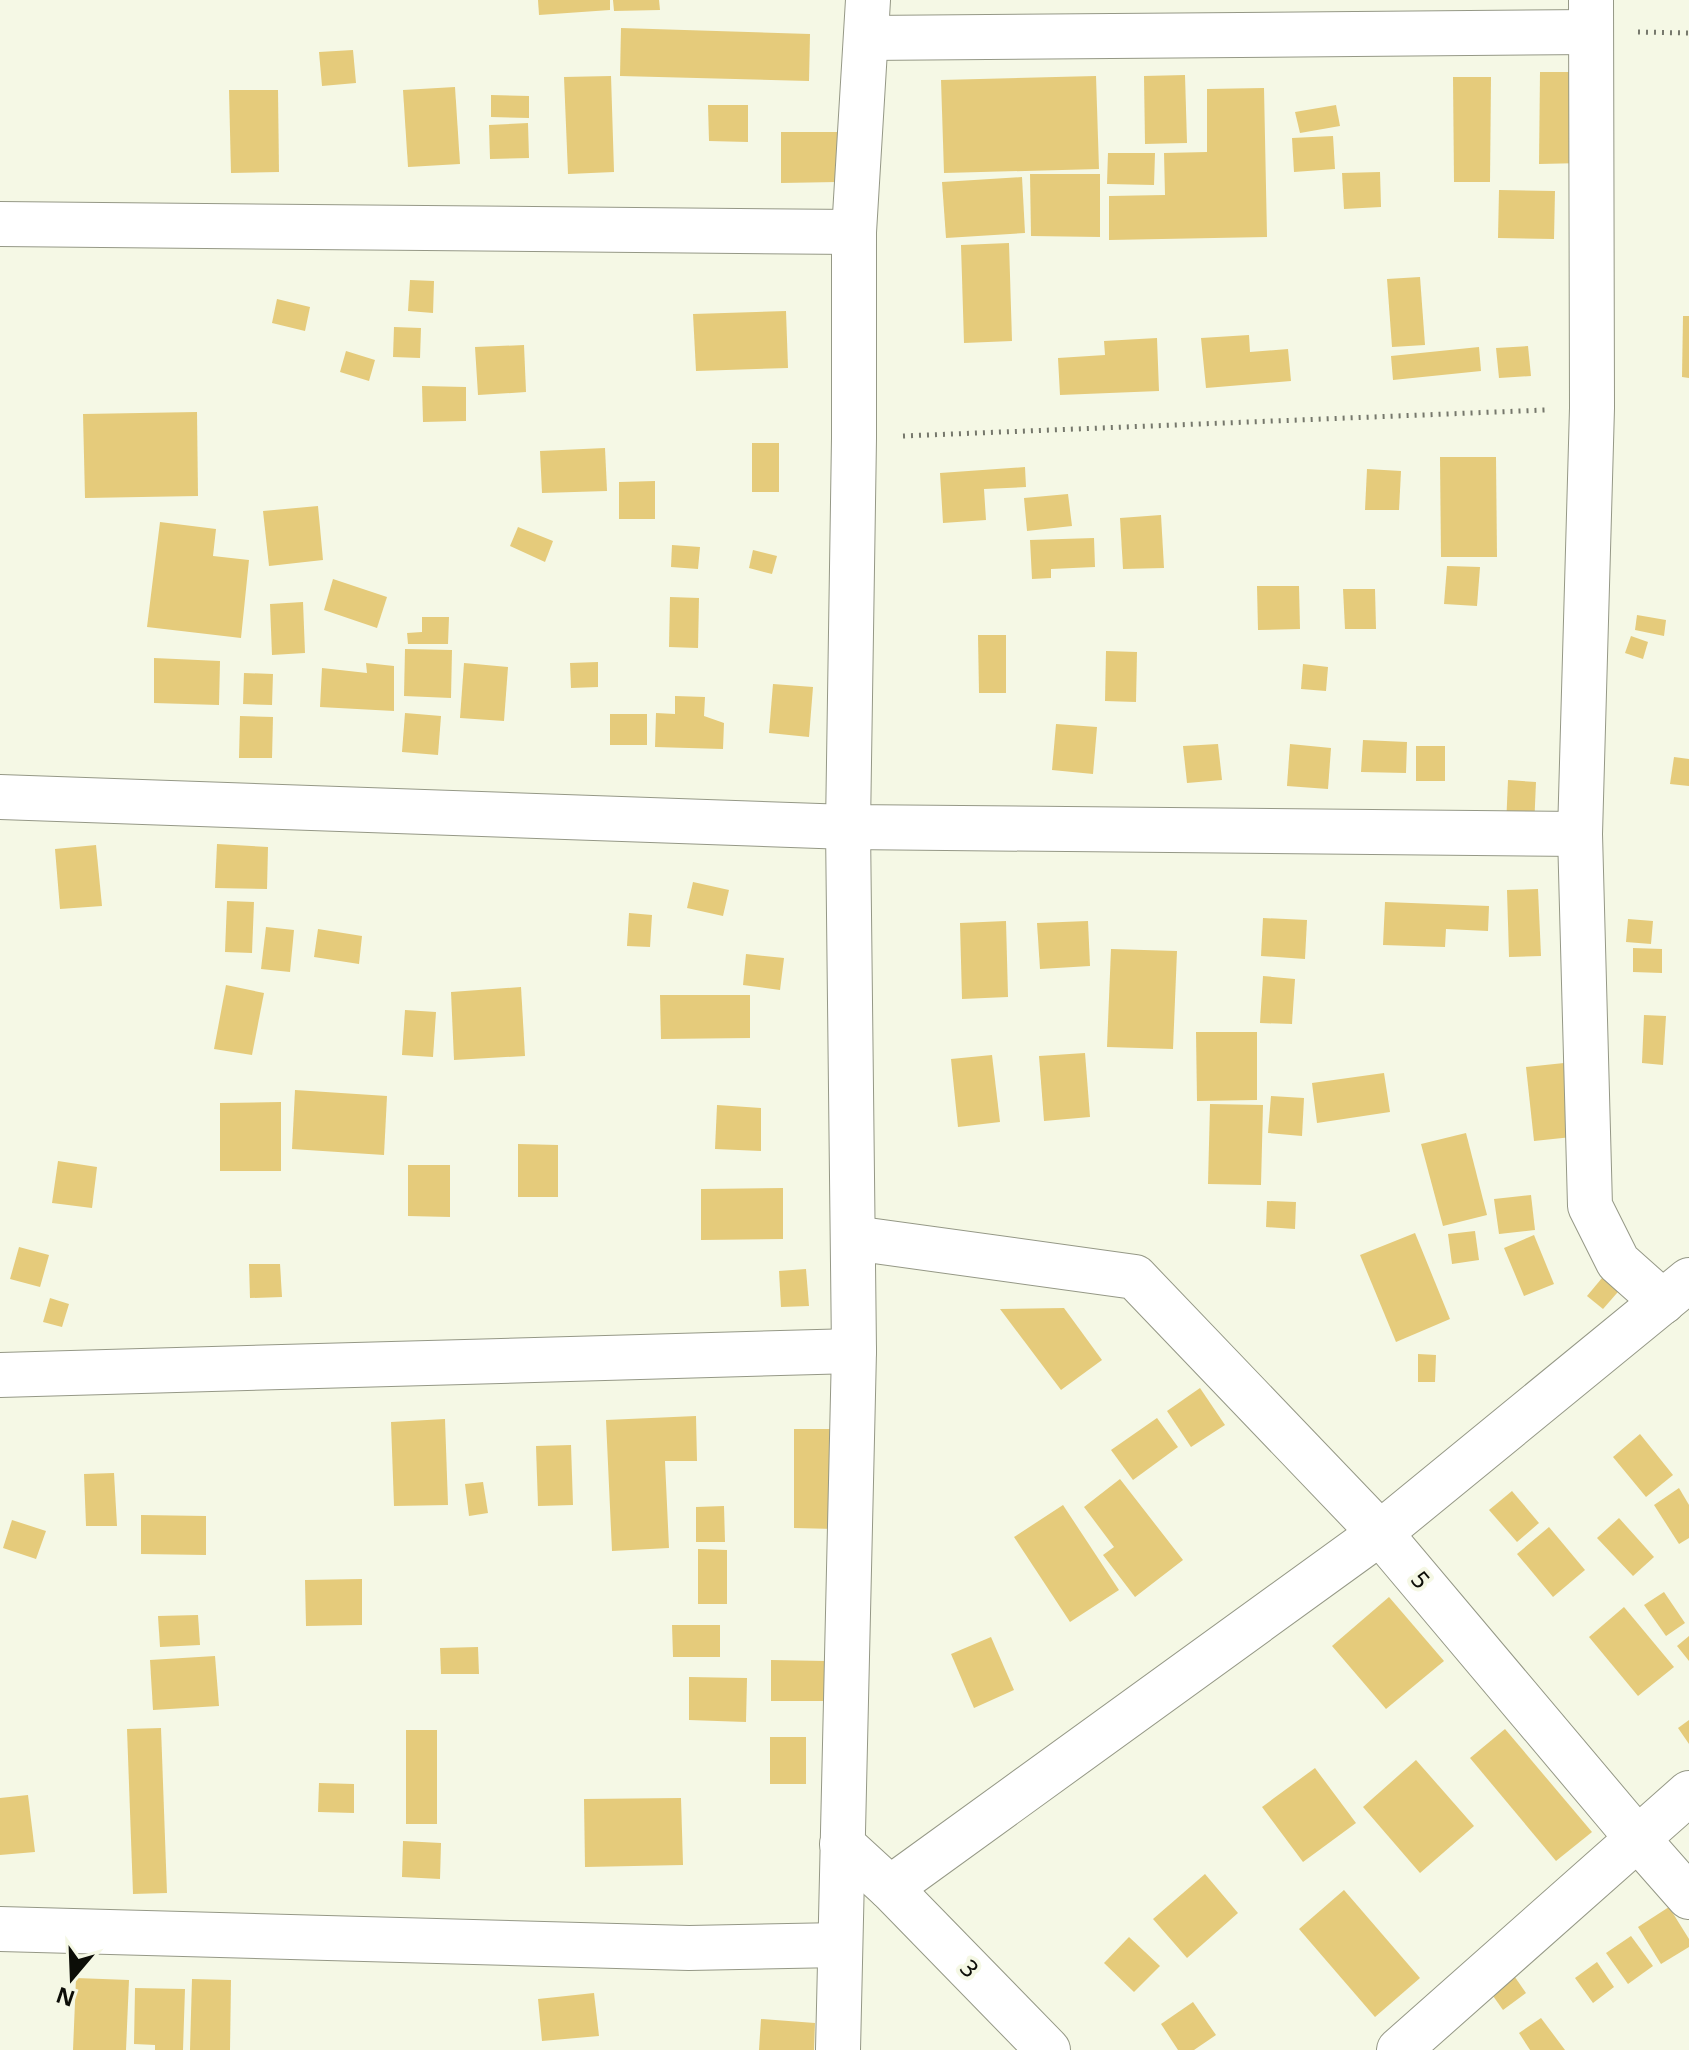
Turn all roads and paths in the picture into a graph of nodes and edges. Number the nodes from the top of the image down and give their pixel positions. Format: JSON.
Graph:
{"nodes":[{"id":1,"x":1591,"y":16,"type":"edge"},
{"id":2,"x":867,"y":19,"type":"edge"},
{"id":3,"x":0,"y":224,"type":"edge"},
{"id":4,"x":854,"y":232,"type":"junction"},
{"id":5,"x":1592,"y":408,"type":"junction"},
{"id":6,"x":854,"y":438,"type":"junction"},
{"id":7,"x":0,"y":797,"type":"edge"},
{"id":8,"x":848,"y":827,"type":"junction"},
{"id":9,"x":1580,"y":834,"type":"junction"},
{"id":10,"x":853,"y":1238,"type":"junction"},
{"id":11,"x":1676,"y":1291,"type":"edge"},
{"id":12,"x":854,"y":1351,"type":"junction"},
{"id":13,"x":0,"y":1375,"type":"edge"},
{"id":14,"x":1380,"y":1533,"type":"junction"},
{"id":15,"x":1689,"y":1793,"type":"edge"},
{"id":16,"x":1637,"y":1838,"type":"junction"},
{"id":17,"x":842,"y":1844,"type":"junction"},
{"id":18,"x":890,"y":1888,"type":"junction"},
{"id":19,"x":1689,"y":1897,"type":"edge"},
{"id":20,"x":0,"y":1929,"type":"edge"},
{"id":21,"x":840,"y":1945,"type":"junction"},
{"id":22,"x":838,"y":2050,"type":"edge"},
{"id":23,"x":1048,"y":2050,"type":"edge"},
{"id":24,"x":1399,"y":2050,"type":"edge"}],
"edges":[{"from":1,"to":2,"type":"street"},
{"from":1,"to":5,"type":"street"},
{"from":2,"to":4,"type":"street"},
{"from":3,"to":4,"type":"street"},
{"from":4,"to":6,"type":"street"},
{"from":5,"to":6,"type":"path"},
{"from":5,"to":9,"type":"street"},
{"from":6,"to":8,"type":"street"},
{"from":7,"to":8,"type":"street"},
{"from":8,"to":9,"type":"street"},
{"from":8,"to":10,"type":"street"},
{"from":9,"to":11,"type":"street"},
{"from":10,"to":12,"type":"street"},
{"from":10,"to":14,"type":"street","name":"5"},
{"from":11,"to":14,"type":"street"},
{"from":12,"to":13,"type":"street"},
{"from":12,"to":17,"type":"street"},
{"from":14,"to":16,"type":"street","name":"5"},
{"from":14,"to":18,"type":"street"},
{"from":15,"to":16,"type":"street"},
{"from":16,"to":19,"type":"street","name":"5"},
{"from":16,"to":24,"type":"street"},
{"from":17,"to":18,"type":"street","name":"3"},
{"from":17,"to":21,"type":"street"},
{"from":18,"to":23,"type":"street","name":"3"},
{"from":20,"to":21,"type":"street"},
{"from":21,"to":22,"type":"street"}]}
